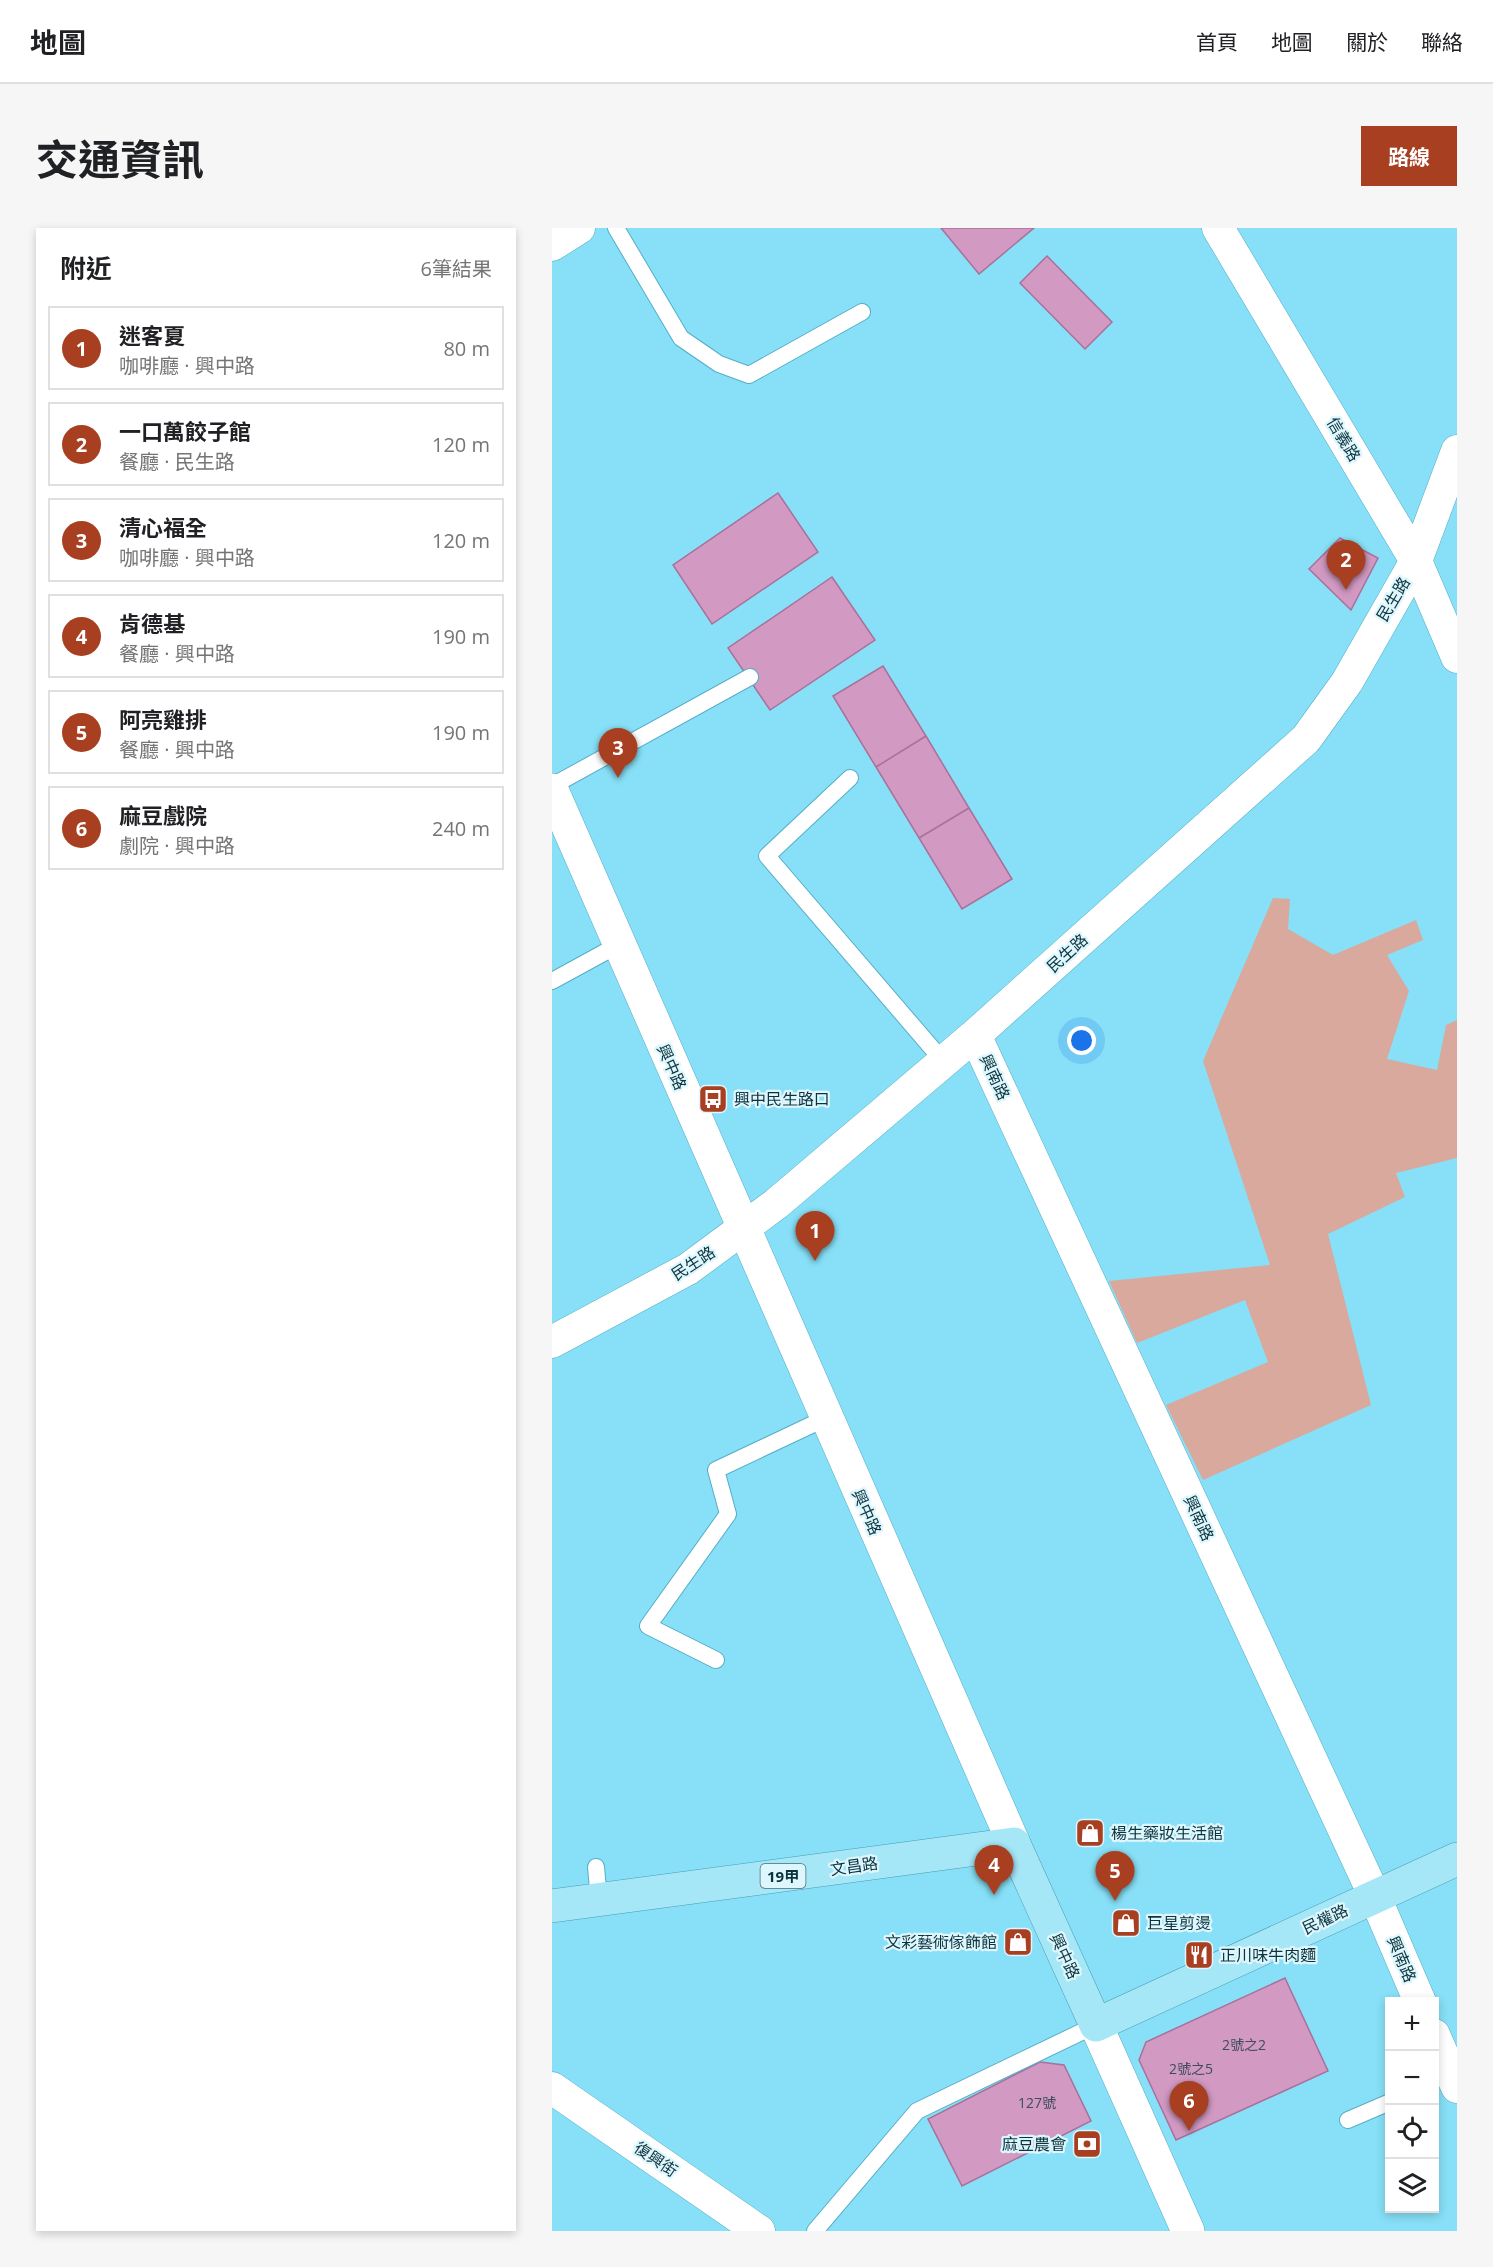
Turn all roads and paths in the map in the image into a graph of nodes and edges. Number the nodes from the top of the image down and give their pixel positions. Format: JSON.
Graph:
{"nodes":[{"id":1,"x":579,"y":228,"type":"edge"},
{"id":2,"x":616,"y":228,"type":"edge"},
{"id":3,"x":1218,"y":228,"type":"edge"},
{"id":4,"x":552,"y":245,"type":"edge"},
{"id":5,"x":862,"y":312,"type":"dead end"},
{"id":6,"x":1457,"y":451,"type":"edge"},
{"id":7,"x":1451,"y":482,"type":"edge"},
{"id":8,"x":1416,"y":561,"type":"junction"},
{"id":9,"x":1457,"y":657,"type":"edge"},
{"id":10,"x":750,"y":678,"type":"dead end"},
{"id":11,"x":850,"y":778,"type":"dead end"},
{"id":12,"x":552,"y":788,"type":"edge"},
{"id":13,"x":618,"y":945,"type":"junction"},
{"id":14,"x":552,"y":981,"type":"edge"},
{"id":15,"x":975,"y":1035,"type":"junction"},
{"id":16,"x":944,"y":1061,"type":"junction"},
{"id":17,"x":743,"y":1230,"type":"junction"},
{"id":18,"x":552,"y":1342,"type":"edge"},
{"id":19,"x":826,"y":1418,"type":"junction"},
{"id":20,"x":716,"y":1660,"type":"dead end"},
{"id":21,"x":1014,"y":1844,"type":"junction"},
{"id":22,"x":1457,"y":1859,"type":"edge"},
{"id":23,"x":596,"y":1867,"type":"dead end"},
{"id":24,"x":1375,"y":1897,"type":"junction"},
{"id":25,"x":599,"y":1900,"type":"junction"},
{"id":26,"x":552,"y":1906,"type":"edge"},
{"id":27,"x":1418,"y":1997,"type":"edge"},
{"id":28,"x":1096,"y":2025,"type":"junction"},
{"id":29,"x":1439,"y":2051,"type":"edge"},
{"id":30,"x":1448,"y":2081,"type":"edge"},
{"id":31,"x":552,"y":2088,"type":"edge"},
{"id":32,"x":1385,"y":2104,"type":"edge"},
{"id":33,"x":1348,"y":2120,"type":"dead end"},
{"id":34,"x":759,"y":2231,"type":"edge"},
{"id":35,"x":815,"y":2231,"type":"edge"},
{"id":36,"x":1188,"y":2231,"type":"edge"}],
"edges":[{"from":1,"to":4,"type":"street"},
{"from":2,"to":5,"type":"lane"},
{"from":3,"to":8,"type":"street","name":"信義路"},
{"from":6,"to":7,"type":"street","name":"民生路"},
{"from":7,"to":8,"type":"street","name":"民生路"},
{"from":8,"to":9,"type":"street","name":"信義路"},
{"from":8,"to":15,"type":"street","name":"民生路"},
{"from":10,"to":12,"type":"lane"},
{"from":11,"to":16,"type":"lane"},
{"from":12,"to":13,"type":"main road","name":"興中路"},
{"from":13,"to":14,"type":"lane"},
{"from":13,"to":17,"type":"main road","name":"興中路"},
{"from":15,"to":16,"type":"street","name":"民生路"},
{"from":15,"to":24,"type":"street","name":"興南路"},
{"from":16,"to":17,"type":"street","name":"民生路"},
{"from":17,"to":18,"type":"street","name":"民生路"},
{"from":17,"to":19,"type":"main road","name":"興中路"},
{"from":19,"to":20,"type":"lane"},
{"from":19,"to":21,"type":"main road","name":"興中路"},
{"from":21,"to":25,"type":"main road","name":"文昌路","number":"19甲"},
{"from":21,"to":28,"type":"main road","name":"興中路"},
{"from":22,"to":24,"type":"main road","name":"民權路"},
{"from":23,"to":25,"type":"lane"},
{"from":24,"to":27,"type":"street","name":"興南路"},
{"from":24,"to":28,"type":"main road","name":"民權路"},
{"from":25,"to":26,"type":"main road","name":"文昌路","number":"19甲"},
{"from":28,"to":35,"type":"lane"},
{"from":28,"to":36,"type":"main road","name":"興中路"},
{"from":29,"to":30,"type":"street"},
{"from":31,"to":34,"type":"street","name":"復興街"},
{"from":32,"to":33,"type":"lane"}]}
